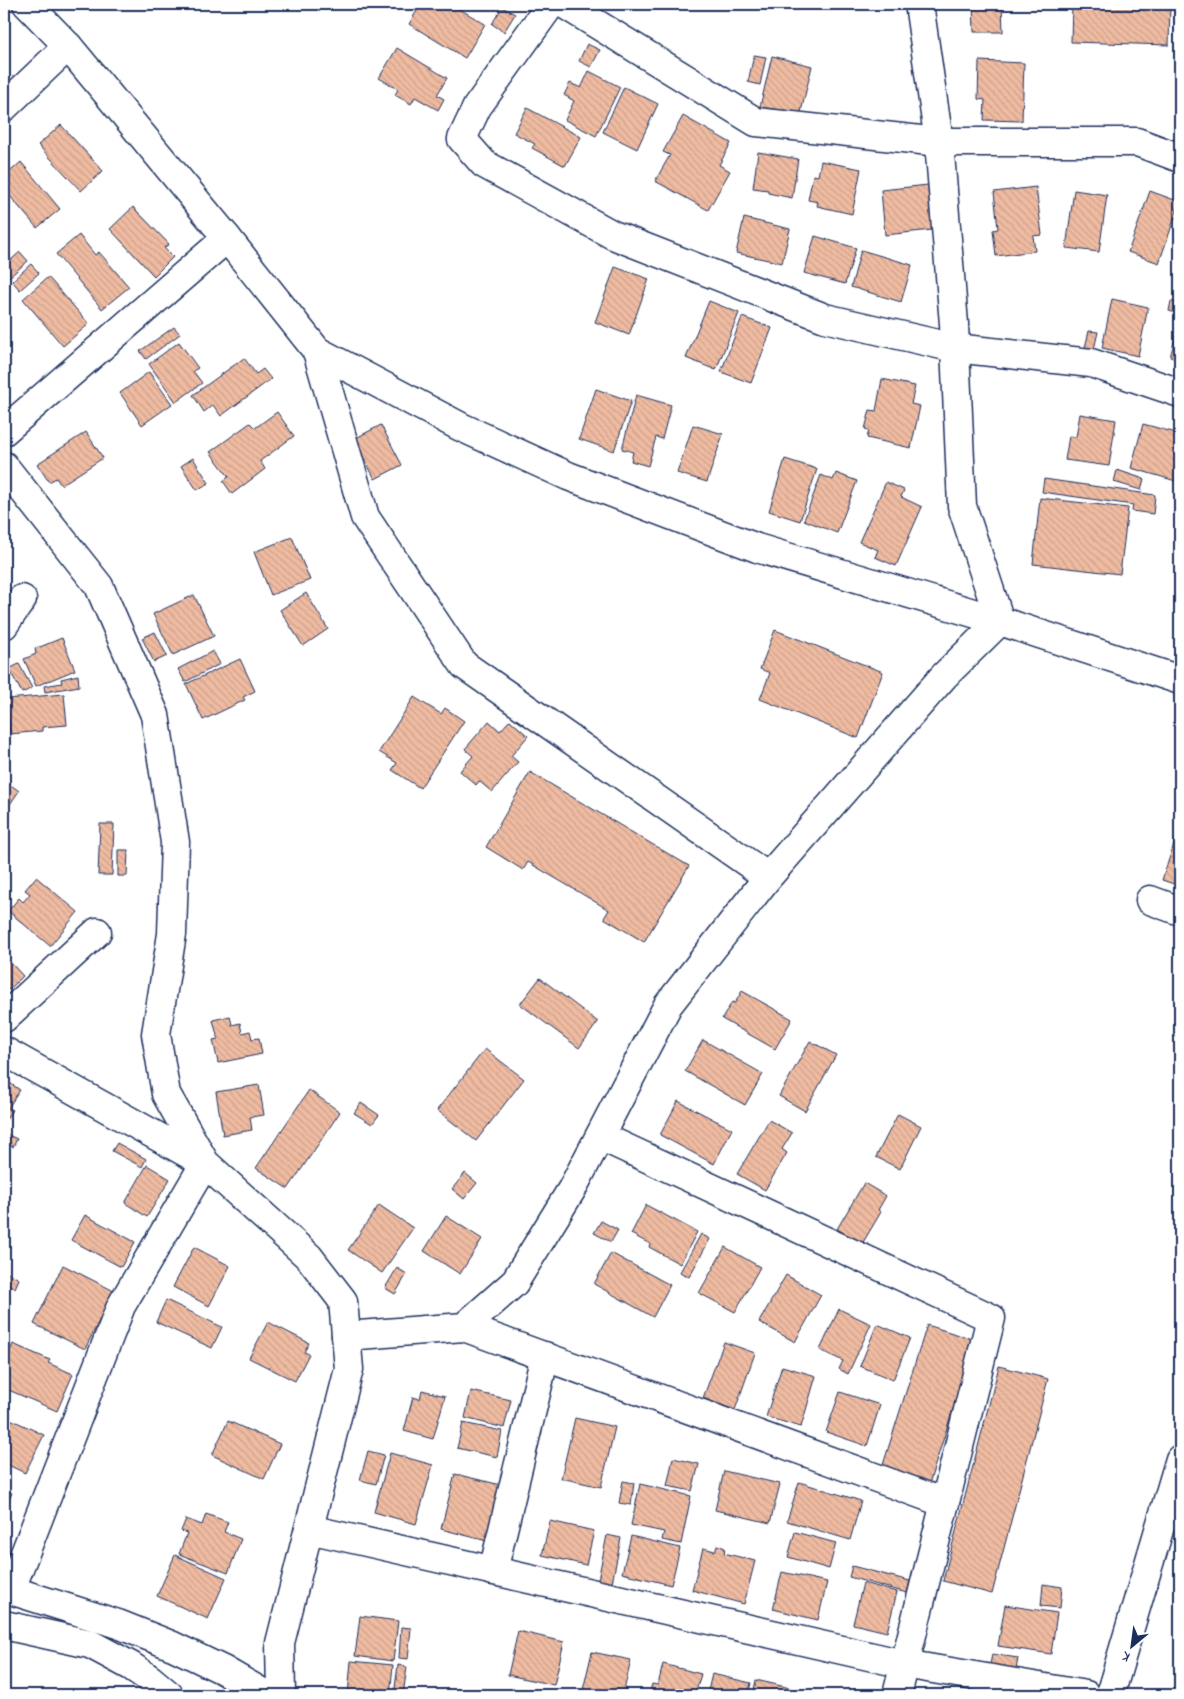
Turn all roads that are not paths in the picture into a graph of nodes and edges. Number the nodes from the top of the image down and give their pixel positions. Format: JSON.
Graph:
{"nodes":[{"id":1,"x":27,"y":4,"type":"edge"},
{"id":2,"x":551,"y":4,"type":"edge"},
{"id":3,"x":564,"y":4,"type":"edge"},
{"id":4,"x":919,"y":4,"type":"edge"},
{"id":5,"x":68,"y":46,"type":"junction"},
{"id":6,"x":4,"y":107,"type":"edge"},
{"id":7,"x":938,"y":142,"type":"junction"},
{"id":8,"x":1180,"y":158,"type":"edge"},
{"id":9,"x":227,"y":238,"type":"junction"},
{"id":10,"x":955,"y":348,"type":"junction"},
{"id":11,"x":317,"y":351,"type":"junction"},
{"id":12,"x":1180,"y":393,"type":"edge"},
{"id":13,"x":4,"y":431,"type":"edge"},
{"id":14,"x":4,"y":466,"type":"edge"},
{"id":15,"x":22,"y":599,"type":"dead end"},
{"id":16,"x":1000,"y":621,"type":"junction"},
{"id":17,"x":4,"y":624,"type":"edge"},
{"id":18,"x":1179,"y":674,"type":"edge"},
{"id":19,"x":768,"y":877,"type":"junction"},
{"id":20,"x":1150,"y":900,"type":"dead end"},
{"id":21,"x":1180,"y":911,"type":"edge"},
{"id":22,"x":97,"y":932,"type":"dead end"},
{"id":23,"x":4,"y":1018,"type":"edge"},
{"id":24,"x":4,"y":1051,"type":"edge"},
{"id":25,"x":600,"y":1136,"type":"junction"},
{"id":26,"x":205,"y":1163,"type":"junction"},
{"id":27,"x":464,"y":1327,"type":"junction"},
{"id":28,"x":346,"y":1336,"type":"junction"},
{"id":29,"x":545,"y":1356,"type":"junction"},
{"id":30,"x":1180,"y":1459,"type":"edge"},
{"id":31,"x":945,"y":1503,"type":"junction"},
{"id":32,"x":309,"y":1529,"type":"junction"},
{"id":33,"x":493,"y":1571,"type":"junction"},
{"id":34,"x":7,"y":1589,"type":"edge"},
{"id":35,"x":4,"y":1625,"type":"edge"},
{"id":36,"x":904,"y":1664,"type":"junction"},
{"id":37,"x":169,"y":1695,"type":"edge"},
{"id":38,"x":266,"y":1695,"type":"edge"},
{"id":39,"x":280,"y":1695,"type":"edge"},
{"id":40,"x":898,"y":1695,"type":"edge"},
{"id":41,"x":1086,"y":1695,"type":"edge"},
{"id":42,"x":1110,"y":1695,"type":"edge"}],
"edges":[{"from":1,"to":5,"type":"street"},
{"from":2,"to":10,"type":"street"},
{"from":3,"to":7,"type":"street"},
{"from":4,"to":7,"type":"street"},
{"from":5,"to":6,"type":"street"},
{"from":5,"to":9,"type":"street"},
{"from":7,"to":8,"type":"street"},
{"from":7,"to":10,"type":"street"},
{"from":9,"to":11,"type":"street"},
{"from":9,"to":13,"type":"street"},
{"from":10,"to":12,"type":"street"},
{"from":10,"to":16,"type":"street"},
{"from":11,"to":16,"type":"street"},
{"from":11,"to":19,"type":"street"},
{"from":14,"to":26,"type":"street"},
{"from":15,"to":17,"type":"street"},
{"from":16,"to":18,"type":"street"},
{"from":16,"to":19,"type":"street"},
{"from":19,"to":25,"type":"street"},
{"from":20,"to":21,"type":"street"},
{"from":22,"to":23,"type":"street"},
{"from":24,"to":26,"type":"street"},
{"from":25,"to":27,"type":"street"},
{"from":25,"to":31,"type":"street"},
{"from":26,"to":28,"type":"street"},
{"from":26,"to":34,"type":"street"},
{"from":27,"to":28,"type":"street"},
{"from":27,"to":29,"type":"street"},
{"from":28,"to":32,"type":"street"},
{"from":29,"to":31,"type":"street"},
{"from":29,"to":33,"type":"street"},
{"from":30,"to":42,"type":"street"},
{"from":31,"to":36,"type":"street"},
{"from":32,"to":33,"type":"street"},
{"from":32,"to":39,"type":"street"},
{"from":33,"to":36,"type":"street"},
{"from":34,"to":38,"type":"street"},
{"from":35,"to":37,"type":"street"},
{"from":36,"to":40,"type":"street"},
{"from":36,"to":41,"type":"street"}]}
